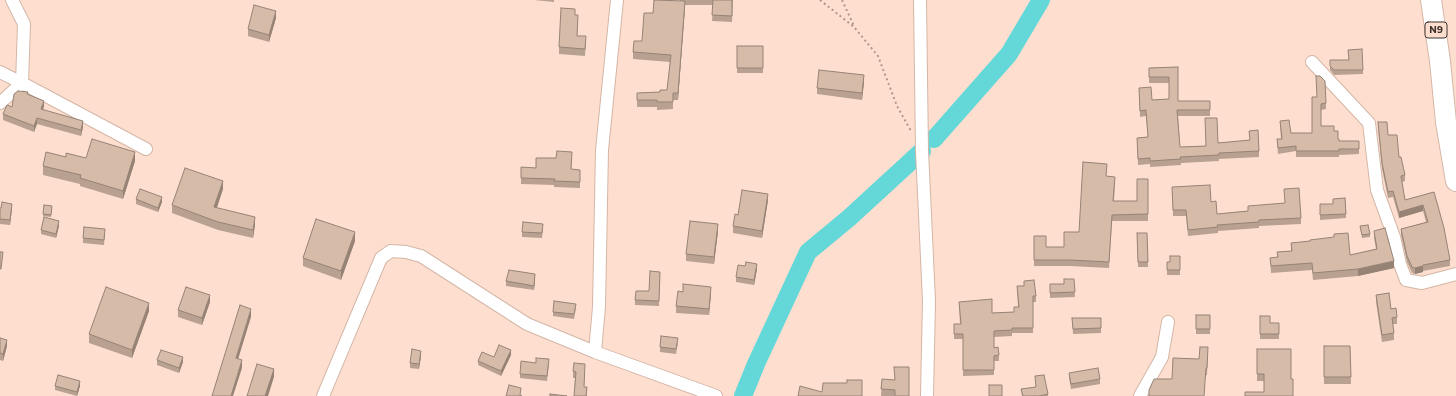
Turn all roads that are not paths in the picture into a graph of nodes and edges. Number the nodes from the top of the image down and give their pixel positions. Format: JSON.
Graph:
{"nodes":[{"id":1,"x":12,"y":0,"type":"edge"},
{"id":2,"x":617,"y":0,"type":"edge"},
{"id":3,"x":920,"y":0,"type":"edge"},
{"id":4,"x":1431,"y":0,"type":"edge"},
{"id":5,"x":1440,"y":61,"type":"junction"},
{"id":6,"x":1312,"y":62,"type":"dead end"},
{"id":7,"x":0,"y":72,"type":"edge"},
{"id":8,"x":22,"y":83,"type":"junction"},
{"id":9,"x":0,"y":103,"type":"edge"},
{"id":10,"x":1456,"y":107,"type":"edge"},
{"id":11,"x":146,"y":149,"type":"dead end"},
{"id":12,"x":1456,"y":181,"type":"edge"},
{"id":13,"x":1456,"y":274,"type":"edge"},
{"id":14,"x":1168,"y":322,"type":"dead end"},
{"id":15,"x":595,"y":352,"type":"junction"},
{"id":16,"x":323,"y":396,"type":"edge"},
{"id":17,"x":716,"y":396,"type":"edge"},
{"id":18,"x":927,"y":396,"type":"edge"},
{"id":19,"x":1140,"y":396,"type":"edge"}],
"edges":[{"from":1,"to":8,"type":"street"},
{"from":2,"to":15,"type":"street"},
{"from":3,"to":18,"type":"street"},
{"from":4,"to":5,"type":"highway","number":"N9"},
{"from":5,"to":10,"type":"highway","number":"N9"},
{"from":5,"to":12,"type":"highway","number":"N9"},
{"from":6,"to":13,"type":"street"},
{"from":7,"to":8,"type":"street"},
{"from":8,"to":9,"type":"street"},
{"from":8,"to":11,"type":"street"},
{"from":14,"to":19,"type":"street"},
{"from":15,"to":16,"type":"street"},
{"from":15,"to":17,"type":"street"}]}
